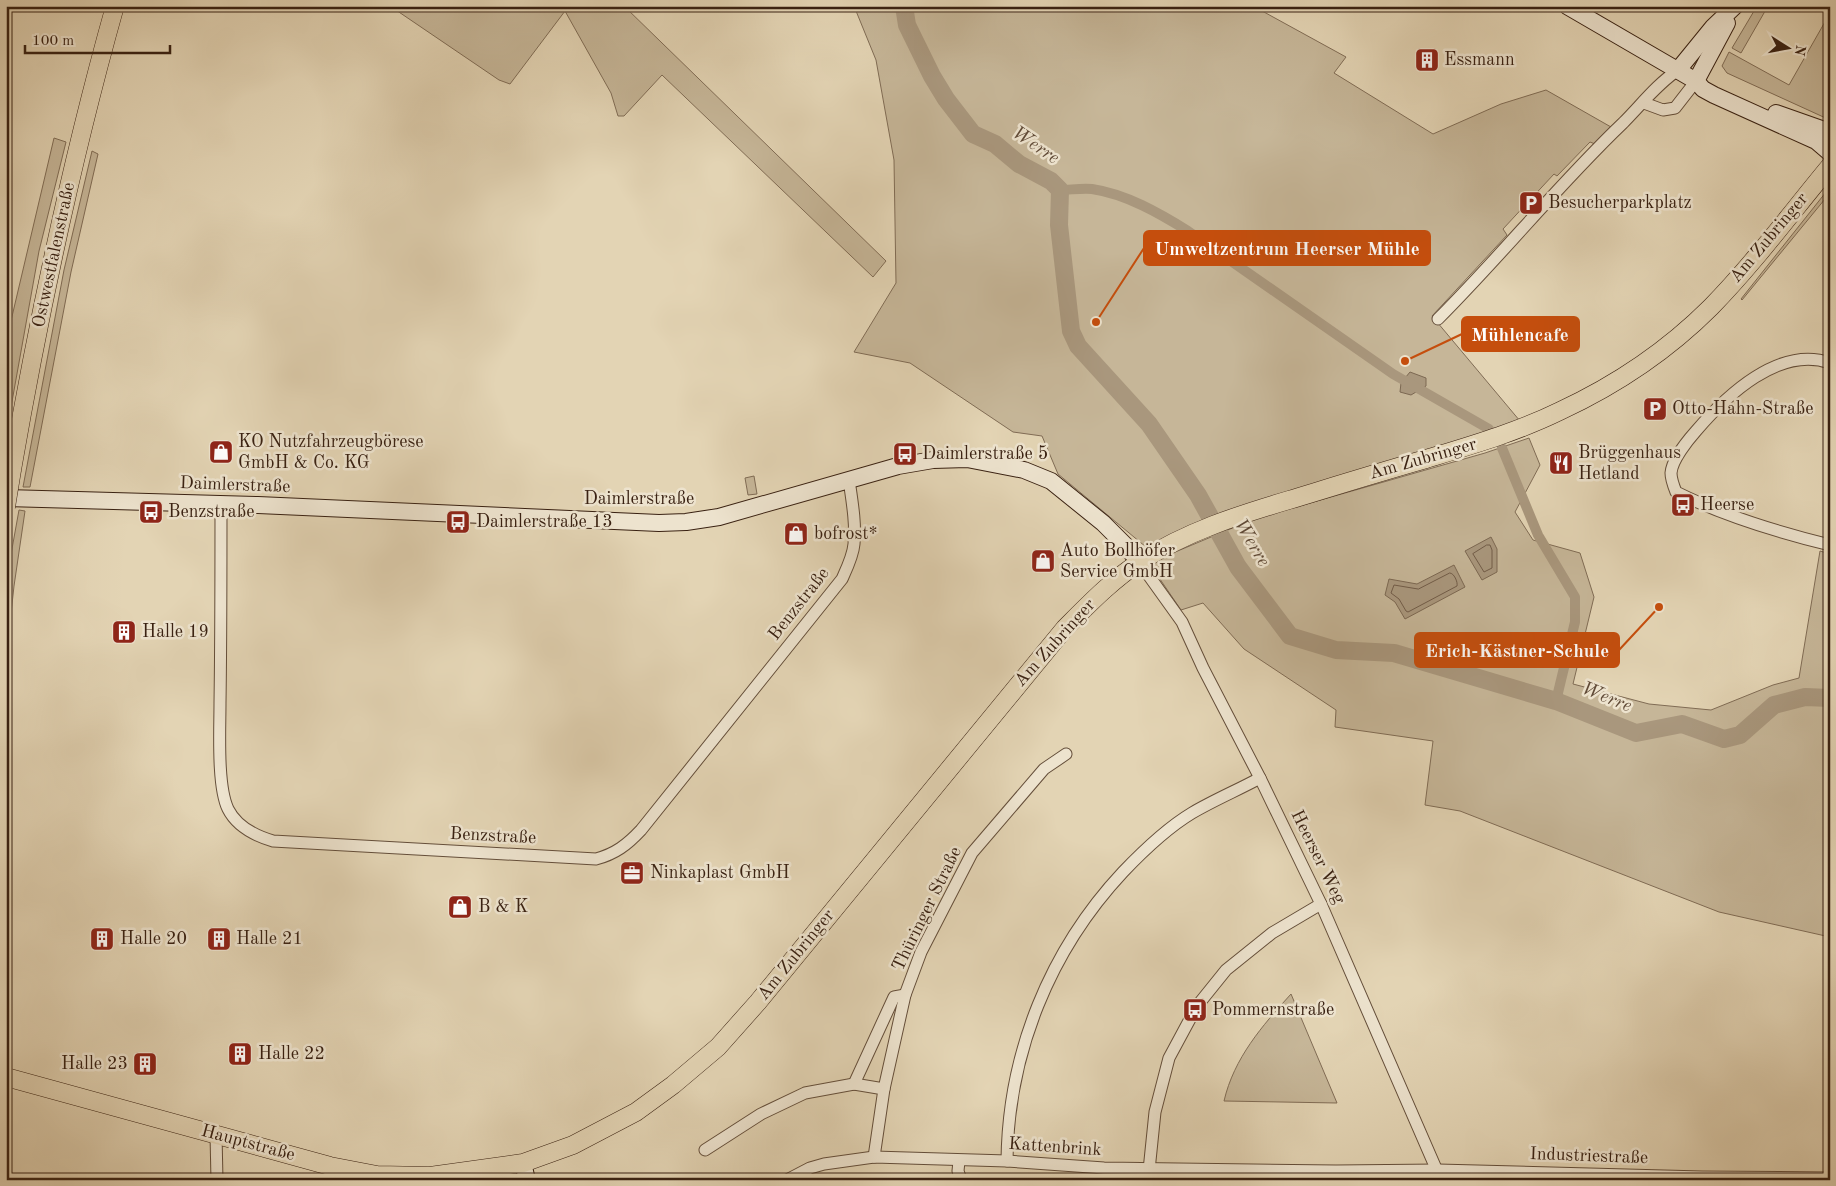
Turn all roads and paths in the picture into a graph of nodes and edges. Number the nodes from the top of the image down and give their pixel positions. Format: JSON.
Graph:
{"nodes":[{"id":1,"x":115,"y":6,"type":"edge"},
{"id":2,"x":1567,"y":6,"type":"edge"},
{"id":3,"x":1736,"y":6,"type":"edge"},
{"id":4,"x":1678,"y":70,"type":"junction"},
{"id":5,"x":1696,"y":81,"type":"junction"},
{"id":6,"x":1644,"y":103,"type":"junction"},
{"id":7,"x":1830,"y":132,"type":"edge"},
{"id":8,"x":1830,"y":153,"type":"edge"},
{"id":9,"x":1830,"y":166,"type":"edge"},
{"id":10,"x":1438,"y":318,"type":"dead end"},
{"id":11,"x":1830,"y":363,"type":"edge"},
{"id":12,"x":849,"y":480,"type":"junction"},
{"id":13,"x":6,"y":498,"type":"edge"},
{"id":14,"x":221,"y":504,"type":"junction"},
{"id":15,"x":6,"y":507,"type":"edge"},
{"id":16,"x":1830,"y":545,"type":"edge"},
{"id":17,"x":1139,"y":562,"type":"junction"},
{"id":18,"x":1066,"y":754,"type":"dead end"},
{"id":19,"x":1260,"y":778,"type":"junction"},
{"id":20,"x":1321,"y":904,"type":"junction"},
{"id":21,"x":905,"y":995,"type":"junction"},
{"id":22,"x":6,"y":1077,"type":"edge"},
{"id":23,"x":854,"y":1084,"type":"junction"},
{"id":24,"x":884,"y":1090,"type":"junction"},
{"id":25,"x":216,"y":1135,"type":"junction"},
{"id":26,"x":705,"y":1150,"type":"dead end"},
{"id":27,"x":874,"y":1157,"type":"junction"},
{"id":28,"x":959,"y":1161,"type":"junction"},
{"id":29,"x":1007,"y":1161,"type":"junction"},
{"id":30,"x":525,"y":1172,"type":"edge"},
{"id":31,"x":1148,"y":1174,"type":"edge"},
{"id":32,"x":1440,"y":1175,"type":"edge"},
{"id":33,"x":1336,"y":1176,"type":"edge"},
{"id":34,"x":1830,"y":1178,"type":"edge"},
{"id":35,"x":217,"y":1180,"type":"edge"},
{"id":36,"x":787,"y":1180,"type":"edge"},
{"id":37,"x":960,"y":1180,"type":"edge"}],
"edges":[{"from":1,"to":15,"type":"main road","name":"Ostwestfalenstraße","bridge":true},
{"from":2,"to":4,"type":"street"},
{"from":3,"to":4,"type":"street"},
{"from":3,"to":5,"type":"street"},
{"from":4,"to":5,"type":"street"},
{"from":4,"to":6,"type":"street"},
{"from":5,"to":6,"type":"street"},
{"from":5,"to":7,"type":"street"},
{"from":5,"to":8,"type":"street"},
{"from":6,"to":10,"type":"street"},
{"from":9,"to":17,"type":"main road","name":"Am Zubringer"},
{"from":11,"to":16,"type":"street"},
{"from":12,"to":14,"type":"street","name":"Daimlerstraße"},
{"from":12,"to":14,"type":"street","name":"Benzstraße"},
{"from":12,"to":17,"type":"street","name":"Daimlerstraße"},
{"from":13,"to":14,"type":"street","name":"Daimlerstraße"},
{"from":17,"to":19,"type":"street","name":"Heerser Weg"},
{"from":17,"to":30,"type":"main road","name":"Am Zubringer"},
{"from":18,"to":21,"type":"street","name":"Thüringer Straße"},
{"from":19,"to":20,"type":"street","name":"Heerser Weg"},
{"from":19,"to":29,"type":"street"},
{"from":20,"to":31,"type":"street"},
{"from":20,"to":32,"type":"street","name":"Heerser Weg"},
{"from":21,"to":23,"type":"street","name":"Thüringer Straße"},
{"from":21,"to":24,"type":"street","name":"Thüringer Straße"},
{"from":22,"to":25,"type":"main road","name":"Hauptstraße"},
{"from":23,"to":24,"type":"street"},
{"from":23,"to":26,"type":"street"},
{"from":24,"to":27,"type":"street","name":"Thüringer Straße"},
{"from":25,"to":30,"type":"main road","name":"Hauptstraße"},
{"from":25,"to":35,"type":"street"},
{"from":27,"to":28,"type":"street","name":"Kattenbrink"},
{"from":27,"to":36,"type":"street","name":"Kattenbrink"},
{"from":28,"to":29,"type":"street","name":"Kattenbrink"},
{"from":28,"to":37,"type":"street"},
{"from":29,"to":31,"type":"street","name":"Kattenbrink"},
{"from":31,"to":33,"type":"street","name":"Kattenbrink"},
{"from":32,"to":33,"type":"street","name":"Kattenbrink"},
{"from":32,"to":34,"type":"street","name":"Industriestraße"}]}
